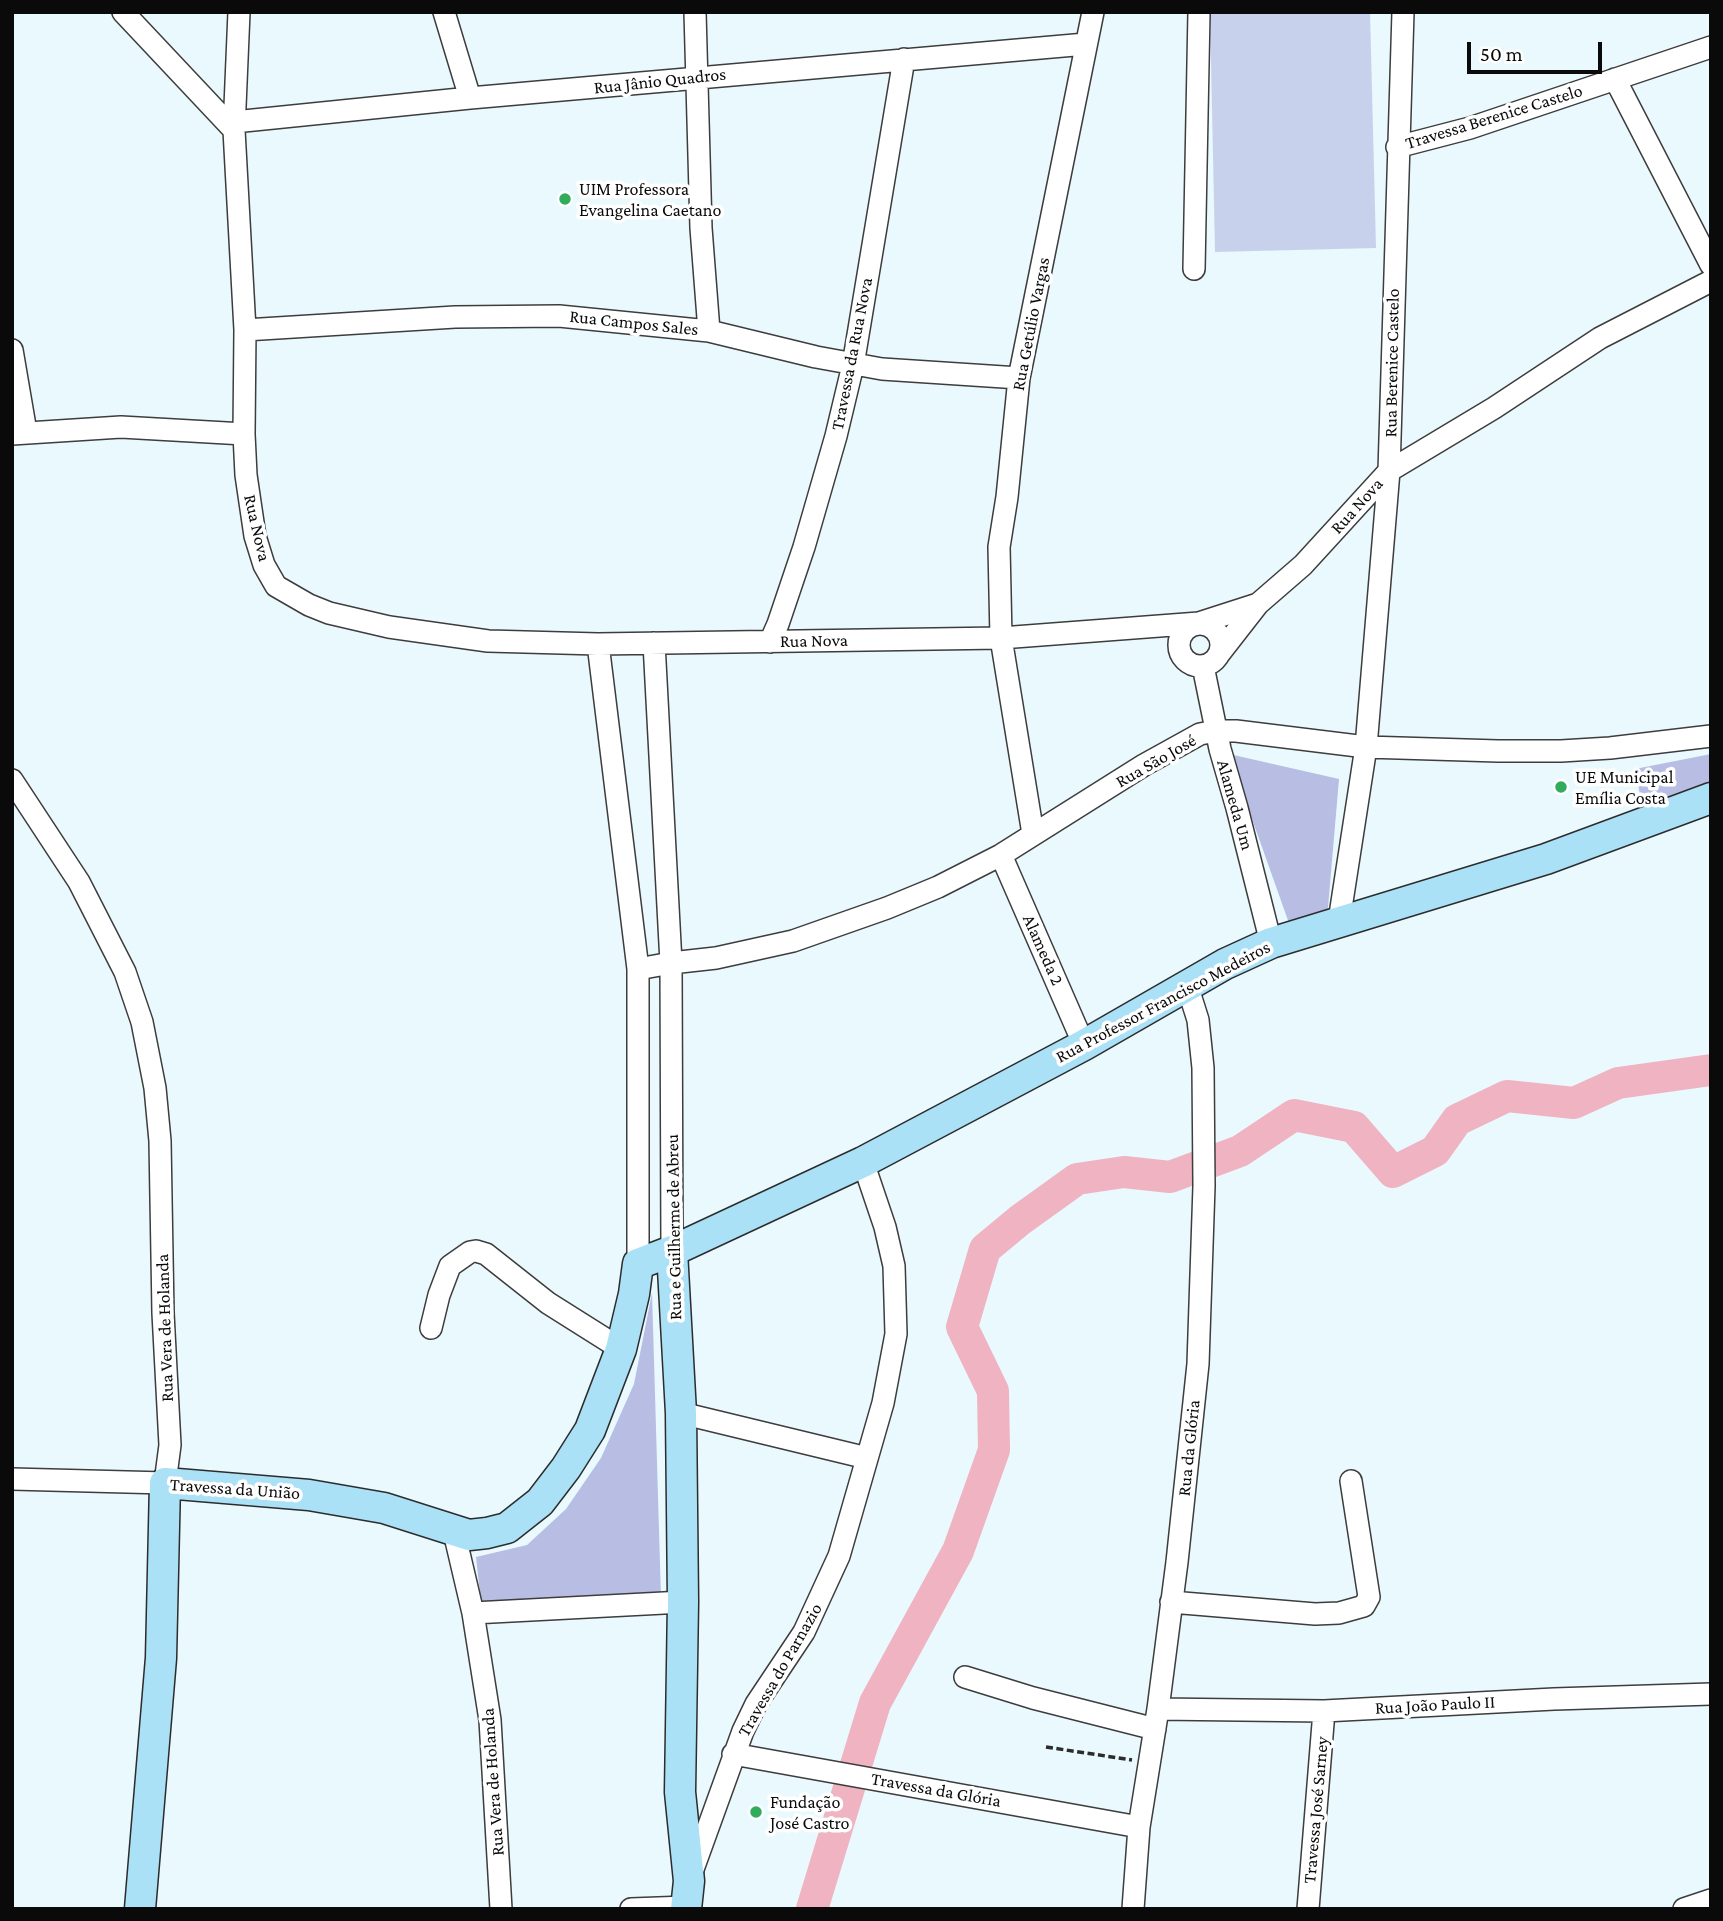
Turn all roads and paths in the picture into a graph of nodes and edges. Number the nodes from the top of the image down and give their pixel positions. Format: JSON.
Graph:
{"nodes":[{"id":1,"x":123,"y":12,"type":"edge"},
{"id":2,"x":239,"y":12,"type":"edge"},
{"id":3,"x":444,"y":12,"type":"edge"},
{"id":4,"x":695,"y":12,"type":"edge"},
{"id":5,"x":1093,"y":12,"type":"edge"},
{"id":6,"x":1199,"y":12,"type":"edge"},
{"id":7,"x":1403,"y":12,"type":"edge"},
{"id":8,"x":1086,"y":44,"type":"junction"},
{"id":9,"x":1711,"y":47,"type":"edge"},
{"id":10,"x":904,"y":59,"type":"junction"},
{"id":11,"x":696,"y":78,"type":"junction"},
{"id":12,"x":1615,"y":79,"type":"junction"},
{"id":13,"x":470,"y":98,"type":"junction"},
{"id":14,"x":234,"y":126,"type":"junction"},
{"id":15,"x":1397,"y":146,"type":"junction"},
{"id":16,"x":1711,"y":265,"type":"edge"},
{"id":17,"x":1194,"y":269,"type":"dead end"},
{"id":18,"x":1711,"y":281,"type":"edge"},
{"id":19,"x":245,"y":330,"type":"junction"},
{"id":20,"x":709,"y":331,"type":"junction"},
{"id":21,"x":12,"y":349,"type":"edge"},
{"id":22,"x":853,"y":365,"type":"junction"},
{"id":23,"x":1019,"y":378,"type":"junction"},
{"id":24,"x":19,"y":433,"type":"edge"},
{"id":25,"x":244,"y":433,"type":"junction"},
{"id":26,"x":1389,"y":471,"type":"junction"},
{"id":27,"x":1258,"y":604,"type":"junction"},
{"id":28,"x":1199,"y":623,"type":"junction"},
{"id":29,"x":1160,"y":626,"type":"junction"},
{"id":30,"x":1001,"y":638,"type":"junction"},
{"id":31,"x":770,"y":642,"type":"junction"},
{"id":32,"x":654,"y":643,"type":"junction"},
{"id":33,"x":598,"y":644,"type":"junction"},
{"id":34,"x":1181,"y":653,"type":"junction"},
{"id":35,"x":1211,"y":660,"type":"junction"},
{"id":36,"x":1216,"y":731,"type":"junction"},
{"id":37,"x":1711,"y":736,"type":"edge"},
{"id":38,"x":1366,"y":747,"type":"junction"},
{"id":39,"x":12,"y":780,"type":"edge"},
{"id":40,"x":1711,"y":797,"type":"edge"},
{"id":41,"x":1033,"y":834,"type":"junction"},
{"id":42,"x":1001,"y":855,"type":"junction"},
{"id":43,"x":1339,"y":921,"type":"junction"},
{"id":44,"x":1271,"y":943,"type":"junction"},
{"id":45,"x":671,"y":963,"type":"junction"},
{"id":46,"x":638,"y":969,"type":"junction"},
{"id":47,"x":1187,"y":985,"type":"junction"},
{"id":48,"x":1084,"y":1045,"type":"junction"},
{"id":49,"x":863,"y":1162,"type":"junction"},
{"id":50,"x":672,"y":1251,"type":"junction"},
{"id":51,"x":638,"y":1264,"type":"junction"},
{"id":52,"x":431,"y":1328,"type":"dead end"},
{"id":53,"x":621,"y":1349,"type":"junction"},
{"id":54,"x":681,"y":1413,"type":"junction"},
{"id":55,"x":867,"y":1458,"type":"junction"},
{"id":56,"x":12,"y":1479,"type":"edge"},
{"id":57,"x":1351,"y":1481,"type":"dead end"},
{"id":58,"x":165,"y":1483,"type":"junction"},
{"id":59,"x":454,"y":1532,"type":"junction"},
{"id":60,"x":683,"y":1602,"type":"junction"},
{"id":61,"x":1171,"y":1602,"type":"junction"},
{"id":62,"x":473,"y":1613,"type":"junction"},
{"id":63,"x":965,"y":1677,"type":"dead end"},
{"id":64,"x":1711,"y":1694,"type":"edge"},
{"id":65,"x":1324,"y":1711,"type":"junction"},
{"id":66,"x":1157,"y":1719,"type":"junction"},
{"id":67,"x":1046,"y":1747,"type":"dead end"},
{"id":68,"x":733,"y":1754,"type":"junction"},
{"id":69,"x":1148,"y":1763,"type":"junction"},
{"id":70,"x":1139,"y":1827,"type":"junction"},
{"id":71,"x":687,"y":1899,"type":"edge"},
{"id":72,"x":1711,"y":1900,"type":"edge"},
{"id":73,"x":140,"y":1909,"type":"edge"},
{"id":74,"x":501,"y":1909,"type":"edge"},
{"id":75,"x":631,"y":1909,"type":"edge"},
{"id":76,"x":1133,"y":1909,"type":"edge"},
{"id":77,"x":1308,"y":1909,"type":"edge"},
{"id":78,"x":1684,"y":1909,"type":"edge"}],
"edges":[{"from":1,"to":14,"type":"street"},
{"from":2,"to":14,"type":"street","name":"Rua Nova"},
{"from":3,"to":13,"type":"street"},
{"from":4,"to":11,"type":"street"},
{"from":5,"to":8,"type":"street","name":"Rua Getúlio Vargas"},
{"from":6,"to":17,"type":"street"},
{"from":7,"to":15,"type":"street","name":"Rua Berenice Castelo"},
{"from":8,"to":10,"type":"street","name":"Rua Jânio Quadros"},
{"from":8,"to":23,"type":"street","name":"Rua Getúlio Vargas"},
{"from":9,"to":12,"type":"street","name":"Travessa Berenice Castelo"},
{"from":10,"to":11,"type":"street","name":"Rua Jânio Quadros"},
{"from":10,"to":22,"type":"street","name":"Travessa da Rua Nova"},
{"from":11,"to":13,"type":"street","name":"Rua Jânio Quadros"},
{"from":11,"to":20,"type":"street"},
{"from":12,"to":15,"type":"street","name":"Travessa Berenice Castelo"},
{"from":12,"to":16,"type":"street"},
{"from":13,"to":14,"type":"street","name":"Rua Jânio Quadros"},
{"from":14,"to":19,"type":"street","name":"Rua Nova"},
{"from":15,"to":26,"type":"street","name":"Rua Berenice Castelo"},
{"from":18,"to":26,"type":"street","name":"Rua Nova"},
{"from":19,"to":20,"type":"street","name":"Rua Campos Sales"},
{"from":19,"to":25,"type":"street","name":"Rua Nova"},
{"from":20,"to":22,"type":"street","name":"Rua Campos Sales"},
{"from":21,"to":24,"type":"street"},
{"from":22,"to":23,"type":"street","name":"Rua Campos Sales"},
{"from":22,"to":31,"type":"street","name":"Travessa da Rua Nova"},
{"from":23,"to":30,"type":"street","name":"Rua Getúlio Vargas"},
{"from":24,"to":25,"type":"street"},
{"from":25,"to":33,"type":"street","name":"Rua Nova"},
{"from":26,"to":27,"type":"street","name":"Rua Nova"},
{"from":26,"to":38,"type":"street","name":"Rua Berenice Castelo"},
{"from":27,"to":28,"type":"street","name":"Rua Nova"},
{"from":27,"to":35,"type":"street"},
{"from":28,"to":29,"type":"street","name":"Rua Nova"},
{"from":28,"to":34,"type":"street"},
{"from":28,"to":35,"type":"street"},
{"from":29,"to":30,"type":"street","name":"Rua Nova"},
{"from":29,"to":34,"type":"street"},
{"from":30,"to":31,"type":"street","name":"Rua Nova"},
{"from":30,"to":41,"type":"street"},
{"from":31,"to":32,"type":"street","name":"Rua Nova"},
{"from":32,"to":33,"type":"street","name":"Rua Nova"},
{"from":32,"to":45,"type":"street","name":"Rua e Guilherme de Abreu"},
{"from":33,"to":46,"type":"street","name":"Rua e Guilherme de Abreu"},
{"from":34,"to":35,"type":"street"},
{"from":35,"to":36,"type":"street","name":"Alameda Um"},
{"from":36,"to":38,"type":"street","name":"Rua São José"},
{"from":36,"to":41,"type":"street","name":"Rua São José"},
{"from":36,"to":44,"type":"street","name":"Alameda Um"},
{"from":37,"to":38,"type":"street","name":"Rua São José"},
{"from":38,"to":43,"type":"street","name":"Rua Berenice Castelo"},
{"from":39,"to":58,"type":"street","name":"Rua Vera de Holanda"},
{"from":40,"to":43,"type":"street","name":"Rua Professor Francisco Medeiros"},
{"from":41,"to":42,"type":"street","name":"Rua São José"},
{"from":42,"to":45,"type":"street","name":"Rua São José"},
{"from":42,"to":48,"type":"street","name":"Alameda 2"},
{"from":43,"to":44,"type":"street","name":"Rua Professor Francisco Medeiros"},
{"from":44,"to":47,"type":"street","name":"Rua Professor Francisco Medeiros"},
{"from":45,"to":46,"type":"street","name":"Rua São José"},
{"from":45,"to":50,"type":"street","name":"Rua e Guilherme de Abreu"},
{"from":46,"to":51,"type":"street","name":"Rua e Guilherme de Abreu"},
{"from":47,"to":48,"type":"street","name":"Rua Professor Francisco Medeiros"},
{"from":47,"to":61,"type":"street","name":"Rua da Glória"},
{"from":48,"to":49,"type":"street","name":"Rua Professor Francisco Medeiros"},
{"from":49,"to":50,"type":"street","name":"Rua Professor Francisco Medeiros"},
{"from":49,"to":55,"type":"street","name":"Travessa do Parnazio"},
{"from":50,"to":51,"type":"street","name":"Rua Professor Francisco Medeiros"},
{"from":50,"to":54,"type":"street","name":"Rua e Guilherme de Abreu"},
{"from":51,"to":53,"type":"street","name":"Rua e Guilherme de Abreu"},
{"from":52,"to":53,"type":"street"},
{"from":53,"to":59,"type":"street","name":"Rua e Guilherme de Abreu"},
{"from":54,"to":55,"type":"street"},
{"from":54,"to":60,"type":"street","name":"Rua e Guilherme de Abreu"},
{"from":55,"to":68,"type":"street","name":"Travessa do Parnazio"},
{"from":56,"to":58,"type":"street","name":"Travessa da União"},
{"from":57,"to":61,"type":"street"},
{"from":58,"to":59,"type":"street","name":"Travessa da União"},
{"from":58,"to":73,"type":"street","name":"Rua Vera de Holanda"},
{"from":59,"to":62,"type":"street","name":"Rua Vera de Holanda"},
{"from":60,"to":62,"type":"street"},
{"from":60,"to":71,"type":"street","name":"Rua e Guilherme de Abreu"},
{"from":61,"to":66,"type":"street","name":"Rua da Glória"},
{"from":62,"to":74,"type":"street","name":"Rua Vera de Holanda"},
{"from":63,"to":66,"type":"street","name":"Rua João Paulo II"},
{"from":64,"to":65,"type":"street","name":"Rua João Paulo II"},
{"from":65,"to":66,"type":"street","name":"Rua João Paulo II"},
{"from":65,"to":77,"type":"street","name":"Travessa José Sarney"},
{"from":66,"to":69,"type":"street","name":"Rua da Glória"},
{"from":67,"to":69,"type":"path"},
{"from":68,"to":70,"type":"street","name":"Travessa da Glória"},
{"from":68,"to":71,"type":"street","name":"Travessa do Parnazio"},
{"from":69,"to":70,"type":"street","name":"Rua da Glória"},
{"from":70,"to":76,"type":"street","name":"Rua da Glória"},
{"from":71,"to":75,"type":"street"},
{"from":72,"to":78,"type":"street"}]}
